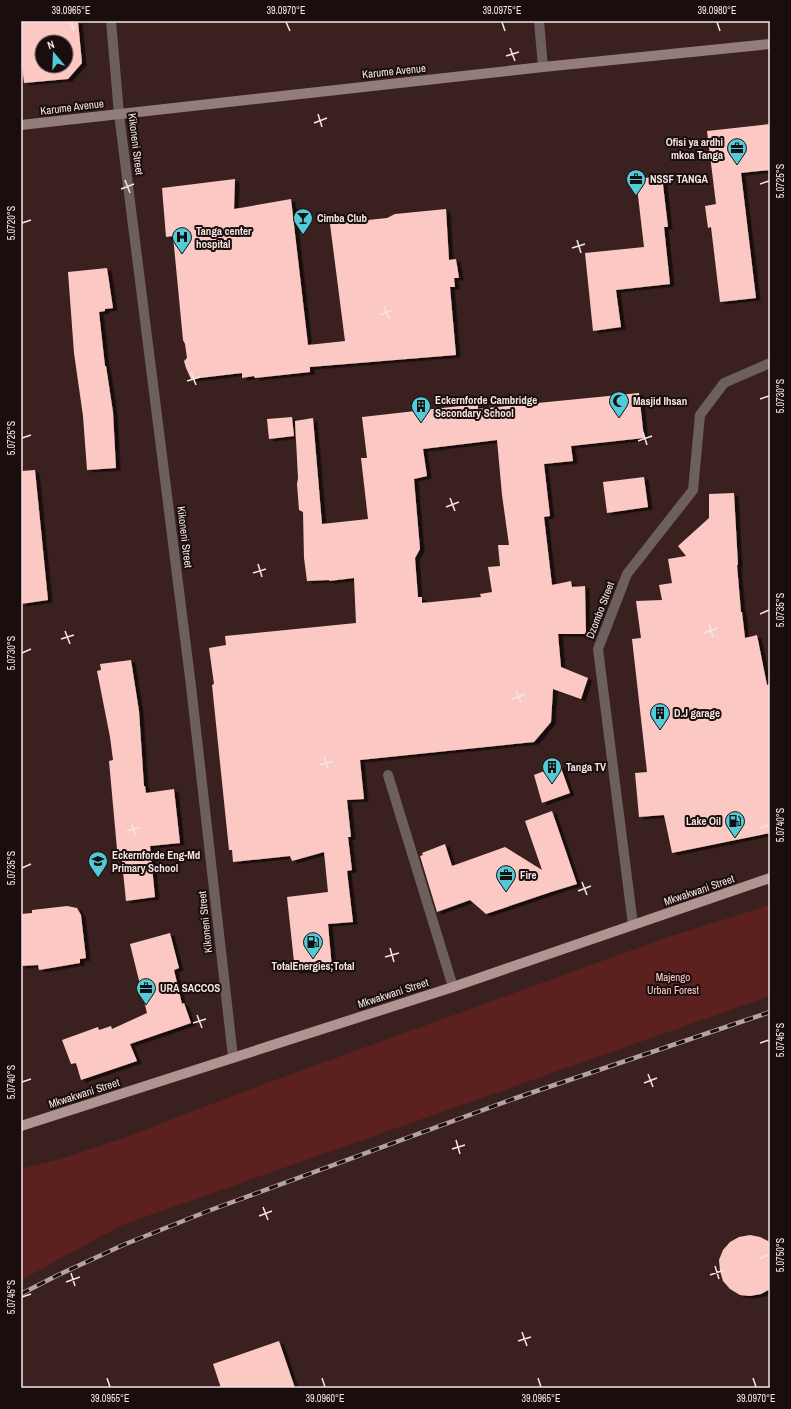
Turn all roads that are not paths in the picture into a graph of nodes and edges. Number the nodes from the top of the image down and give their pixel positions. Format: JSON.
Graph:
{"nodes":[{"id":1,"x":112,"y":21,"type":"edge"},
{"id":2,"x":539,"y":21,"type":"edge"},
{"id":3,"x":770,"y":44,"type":"edge"},
{"id":4,"x":543,"y":67,"type":"junction"},
{"id":5,"x":119,"y":114,"type":"junction"},
{"id":6,"x":21,"y":125,"type":"edge"},
{"id":7,"x":770,"y":363,"type":"edge"},
{"id":8,"x":388,"y":775,"type":"dead end"},
{"id":9,"x":770,"y":878,"type":"edge"},
{"id":10,"x":633,"y":925,"type":"junction"},
{"id":11,"x":452,"y":986,"type":"junction"},
{"id":12,"x":233,"y":1057,"type":"junction"},
{"id":13,"x":21,"y":1126,"type":"edge"}],
"edges":[{"from":1,"to":5,"type":"street","name":"Kikoneni Street"},
{"from":2,"to":4,"type":"street"},
{"from":3,"to":4,"type":"main road","name":"Karume Avenue"},
{"from":4,"to":5,"type":"main road","name":"Karume Avenue"},
{"from":5,"to":6,"type":"main road","name":"Karume Avenue"},
{"from":5,"to":12,"type":"street","name":"Kikoneni Street"},
{"from":7,"to":10,"type":"street","name":"Dzombo Street"},
{"from":8,"to":11,"type":"street"},
{"from":9,"to":10,"type":"main road","name":"Mkwakwani Street"},
{"from":10,"to":11,"type":"main road","name":"Mkwakwani Street"},
{"from":11,"to":12,"type":"main road","name":"Mkwakwani Street"},
{"from":12,"to":13,"type":"main road","name":"Mkwakwani Street"}]}
